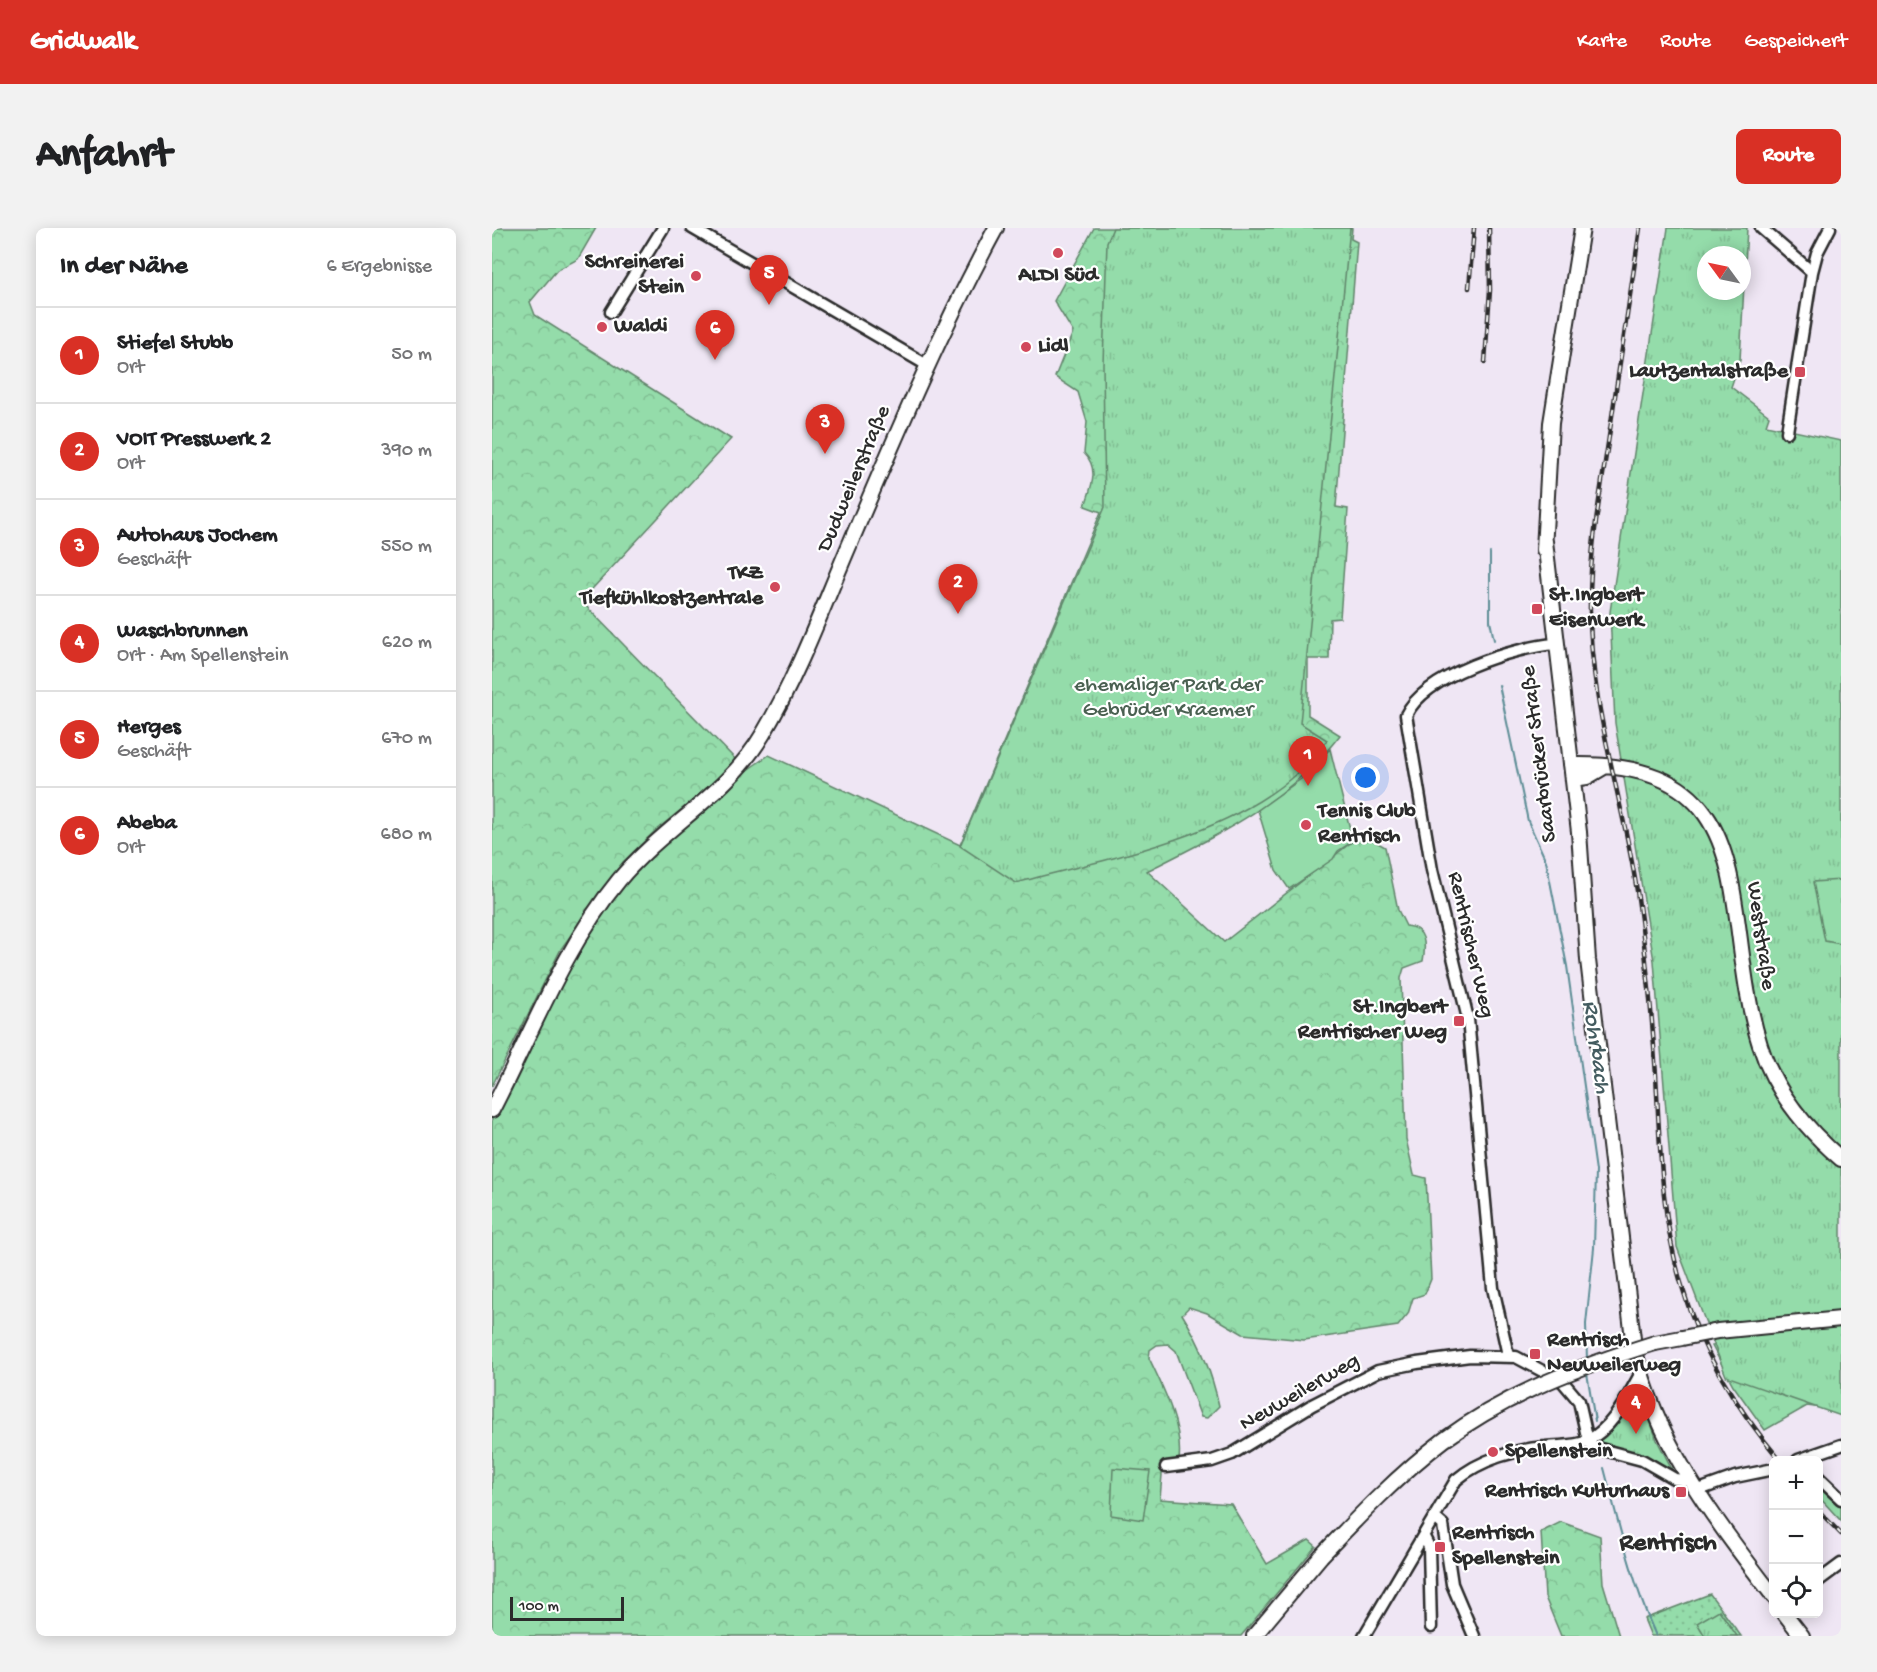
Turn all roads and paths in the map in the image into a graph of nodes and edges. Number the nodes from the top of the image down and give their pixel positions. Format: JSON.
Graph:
{"nodes":[{"id":1,"x":663,"y":228,"type":"edge"},
{"id":2,"x":692,"y":228,"type":"edge"},
{"id":3,"x":996,"y":228,"type":"edge"},
{"id":4,"x":1582,"y":228,"type":"edge"},
{"id":5,"x":1761,"y":228,"type":"edge"},
{"id":6,"x":1830,"y":228,"type":"edge"},
{"id":7,"x":1812,"y":272,"type":"junction"},
{"id":8,"x":611,"y":312,"type":"dead end"},
{"id":9,"x":927,"y":365,"type":"junction"},
{"id":10,"x":1787,"y":432,"type":"dead end"},
{"id":11,"x":1552,"y":644,"type":"junction"},
{"id":12,"x":1569,"y":773,"type":"junction"},
{"id":13,"x":492,"y":1110,"type":"edge"},
{"id":14,"x":1841,"y":1159,"type":"edge"},
{"id":15,"x":1841,"y":1319,"type":"edge"},
{"id":16,"x":1508,"y":1355,"type":"junction"},
{"id":17,"x":1641,"y":1373,"type":"junction"},
{"id":18,"x":1588,"y":1441,"type":"junction"},
{"id":19,"x":1841,"y":1445,"type":"edge"},
{"id":20,"x":1813,"y":1456,"type":"edge"},
{"id":21,"x":1166,"y":1467,"type":"dead end"},
{"id":22,"x":1769,"y":1470,"type":"edge"},
{"id":23,"x":1823,"y":1481,"type":"edge"},
{"id":24,"x":1693,"y":1486,"type":"junction"},
{"id":25,"x":1841,"y":1499,"type":"edge"},
{"id":26,"x":1435,"y":1518,"type":"junction"},
{"id":27,"x":1424,"y":1537,"type":"junction"},
{"id":28,"x":1841,"y":1564,"type":"edge"},
{"id":29,"x":1823,"y":1577,"type":"edge"},
{"id":30,"x":1769,"y":1591,"type":"edge"},
{"id":31,"x":1788,"y":1618,"type":"edge"},
{"id":32,"x":1431,"y":1627,"type":"dead end"},
{"id":33,"x":1254,"y":1636,"type":"edge"},
{"id":34,"x":1364,"y":1636,"type":"edge"},
{"id":35,"x":1474,"y":1636,"type":"edge"},
{"id":36,"x":1802,"y":1636,"type":"edge"}],
"edges":[{"from":1,"to":8,"type":"street"},
{"from":2,"to":9,"type":"street"},
{"from":3,"to":9,"type":"main road","name":"Dudweilerstraße"},
{"from":4,"to":11,"type":"main road","name":"Saarbrücker Straße"},
{"from":5,"to":7,"type":"street"},
{"from":6,"to":7,"type":"street"},
{"from":7,"to":10,"type":"street"},
{"from":9,"to":13,"type":"main road","name":"Dudweilerstraße"},
{"from":11,"to":12,"type":"main road","name":"Saarbrücker Straße"},
{"from":11,"to":16,"type":"street","name":"Rentrischer Weg"},
{"from":12,"to":14,"type":"main road","name":"Weststraße"},
{"from":12,"to":17,"type":"main road","name":"Saarbrücker Straße"},
{"from":15,"to":33,"type":"main road","bridge":true},
{"from":16,"to":18,"type":"street","name":"Neuweilerweg"},
{"from":16,"to":21,"type":"street","name":"Neuweilerweg"},
{"from":17,"to":18,"type":"street"},
{"from":17,"to":24,"type":"main road","name":"Saarbrücker Straße"},
{"from":18,"to":24,"type":"street"},
{"from":18,"to":26,"type":"street"},
{"from":19,"to":20,"type":"street"},
{"from":22,"to":24,"type":"street"},
{"from":23,"to":25,"type":"street"},
{"from":24,"to":30,"type":"main road","name":"Saarbrücker Straße"},
{"from":26,"to":27,"type":"street"},
{"from":26,"to":35,"type":"street"},
{"from":27,"to":32,"type":"street"},
{"from":27,"to":34,"type":"street"},
{"from":28,"to":29,"type":"street"},
{"from":31,"to":36,"type":"main road"}]}
